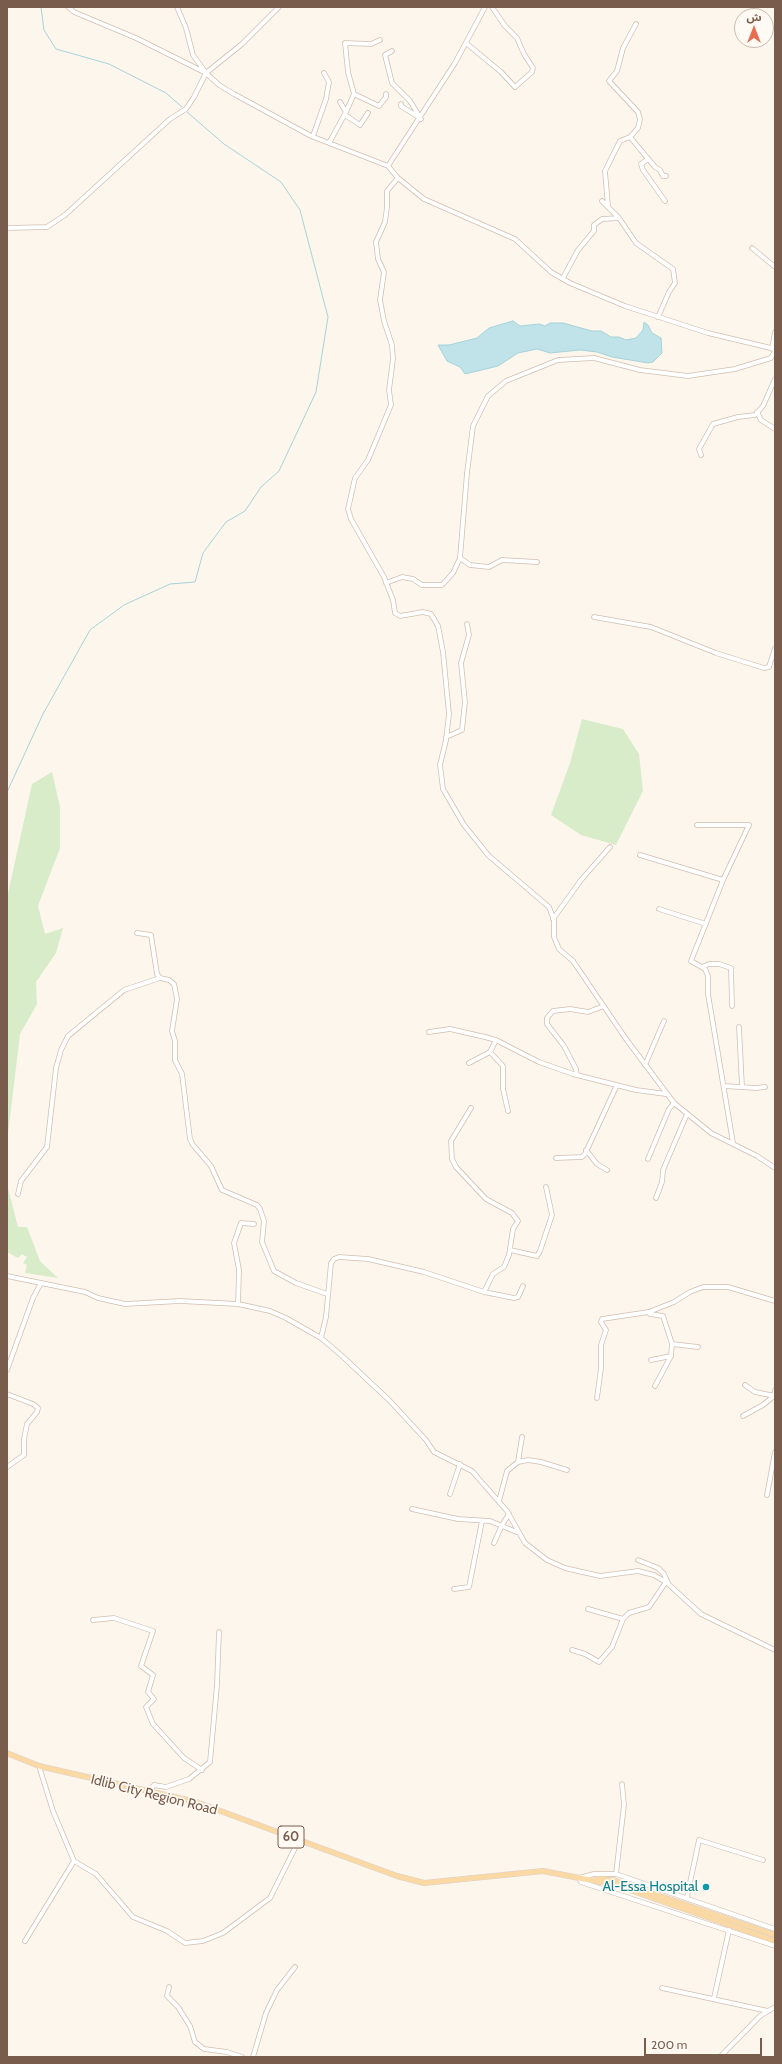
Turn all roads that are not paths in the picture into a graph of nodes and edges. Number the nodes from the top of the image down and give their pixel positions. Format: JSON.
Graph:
{"nodes":[{"id":1,"x":68,"y":7,"type":"edge"},
{"id":2,"x":76,"y":7,"type":"edge"},
{"id":3,"x":279,"y":7,"type":"edge"},
{"id":4,"x":485,"y":7,"type":"edge"},
{"id":5,"x":492,"y":7,"type":"edge"},
{"id":6,"x":175,"y":8,"type":"edge"},
{"id":7,"x":74,"y":12,"type":"junction"},
{"id":8,"x":636,"y":24,"type":"dead end"},
{"id":9,"x":380,"y":40,"type":"dead end"},
{"id":10,"x":466,"y":43,"type":"junction"},
{"id":11,"x":392,"y":51,"type":"dead end"},
{"id":12,"x":206,"y":73,"type":"junction"},
{"id":13,"x":324,"y":73,"type":"dead end"},
{"id":14,"x":354,"y":94,"type":"junction"},
{"id":15,"x":386,"y":94,"type":"dead end"},
{"id":16,"x":340,"y":102,"type":"dead end"},
{"id":17,"x":401,"y":104,"type":"dead end"},
{"id":18,"x":368,"y":113,"type":"dead end"},
{"id":19,"x":345,"y":114,"type":"junction"},
{"id":20,"x":421,"y":119,"type":"junction"},
{"id":21,"x":313,"y":136,"type":"junction"},
{"id":22,"x":630,"y":137,"type":"junction"},
{"id":23,"x":329,"y":143,"type":"junction"},
{"id":24,"x":648,"y":159,"type":"junction"},
{"id":25,"x":388,"y":166,"type":"junction"},
{"id":26,"x":666,"y":176,"type":"dead end"},
{"id":27,"x":398,"y":178,"type":"junction"},
{"id":28,"x":602,"y":201,"type":"dead end"},
{"id":29,"x":665,"y":201,"type":"dead end"},
{"id":30,"x":608,"y":206,"type":"junction"},
{"id":31,"x":619,"y":218,"type":"junction"},
{"id":32,"x":7,"y":228,"type":"edge"},
{"id":33,"x":752,"y":248,"type":"dead end"},
{"id":34,"x":775,"y":267,"type":"edge"},
{"id":35,"x":563,"y":278,"type":"junction"},
{"id":36,"x":658,"y":317,"type":"junction"},
{"id":37,"x":775,"y":332,"type":"edge"},
{"id":38,"x":774,"y":350,"type":"edge"},
{"id":39,"x":771,"y":358,"type":"junction"},
{"id":40,"x":775,"y":361,"type":"edge"},
{"id":41,"x":775,"y":379,"type":"edge"},
{"id":42,"x":757,"y":412,"type":"junction"},
{"id":43,"x":775,"y":429,"type":"edge"},
{"id":44,"x":701,"y":455,"type":"dead end"},
{"id":45,"x":460,"y":558,"type":"junction"},
{"id":46,"x":537,"y":562,"type":"dead end"},
{"id":47,"x":386,"y":583,"type":"junction"},
{"id":48,"x":594,"y":617,"type":"dead end"},
{"id":49,"x":467,"y":624,"type":"dead end"},
{"id":50,"x":775,"y":648,"type":"edge"},
{"id":51,"x":446,"y":737,"type":"junction"},
{"id":52,"x":697,"y":825,"type":"dead end"},
{"id":53,"x":610,"y":847,"type":"dead end"},
{"id":54,"x":640,"y":855,"type":"dead end"},
{"id":55,"x":723,"y":880,"type":"junction"},
{"id":56,"x":659,"y":909,"type":"dead end"},
{"id":57,"x":553,"y":919,"type":"junction"},
{"id":58,"x":706,"y":924,"type":"junction"},
{"id":59,"x":137,"y":933,"type":"dead end"},
{"id":60,"x":702,"y":967,"type":"junction"},
{"id":61,"x":160,"y":978,"type":"junction"},
{"id":62,"x":604,"y":1006,"type":"junction"},
{"id":63,"x":732,"y":1006,"type":"dead end"},
{"id":64,"x":664,"y":1021,"type":"dead end"},
{"id":65,"x":739,"y":1027,"type":"dead end"},
{"id":66,"x":429,"y":1032,"type":"dead end"},
{"id":67,"x":496,"y":1040,"type":"junction"},
{"id":68,"x":490,"y":1052,"type":"junction"},
{"id":69,"x":469,"y":1063,"type":"dead end"},
{"id":70,"x":645,"y":1065,"type":"junction"},
{"id":71,"x":577,"y":1075,"type":"junction"},
{"id":72,"x":617,"y":1085,"type":"junction"},
{"id":73,"x":724,"y":1086,"type":"junction"},
{"id":74,"x":742,"y":1087,"type":"junction"},
{"id":75,"x":765,"y":1087,"type":"dead end"},
{"id":76,"x":666,"y":1094,"type":"junction"},
{"id":77,"x":674,"y":1103,"type":"junction"},
{"id":78,"x":471,"y":1108,"type":"dead end"},
{"id":79,"x":508,"y":1111,"type":"dead end"},
{"id":80,"x":687,"y":1114,"type":"junction"},
{"id":81,"x":733,"y":1143,"type":"junction"},
{"id":82,"x":586,"y":1150,"type":"junction"},
{"id":83,"x":556,"y":1158,"type":"dead end"},
{"id":84,"x":648,"y":1159,"type":"dead end"},
{"id":85,"x":775,"y":1168,"type":"edge"},
{"id":86,"x":607,"y":1170,"type":"dead end"},
{"id":87,"x":546,"y":1187,"type":"dead end"},
{"id":88,"x":18,"y":1194,"type":"dead end"},
{"id":89,"x":656,"y":1198,"type":"dead end"},
{"id":90,"x":254,"y":1224,"type":"dead end"},
{"id":91,"x":510,"y":1250,"type":"junction"},
{"id":92,"x":7,"y":1276,"type":"edge"},
{"id":93,"x":41,"y":1284,"type":"junction"},
{"id":94,"x":523,"y":1286,"type":"dead end"},
{"id":95,"x":484,"y":1292,"type":"junction"},
{"id":96,"x":327,"y":1294,"type":"junction"},
{"id":97,"x":775,"y":1301,"type":"edge"},
{"id":98,"x":238,"y":1304,"type":"junction"},
{"id":99,"x":649,"y":1312,"type":"junction"},
{"id":100,"x":321,"y":1338,"type":"junction"},
{"id":101,"x":672,"y":1344,"type":"junction"},
{"id":102,"x":698,"y":1347,"type":"dead end"},
{"id":103,"x":671,"y":1356,"type":"junction"},
{"id":104,"x":651,"y":1360,"type":"dead end"},
{"id":105,"x":7,"y":1370,"type":"edge"},
{"id":106,"x":745,"y":1385,"type":"dead end"},
{"id":107,"x":655,"y":1386,"type":"dead end"},
{"id":108,"x":775,"y":1390,"type":"edge"},
{"id":109,"x":7,"y":1394,"type":"edge"},
{"id":110,"x":774,"y":1396,"type":"edge"},
{"id":111,"x":597,"y":1398,"type":"dead end"},
{"id":112,"x":743,"y":1416,"type":"dead end"},
{"id":113,"x":522,"y":1437,"type":"dead end"},
{"id":114,"x":775,"y":1452,"type":"edge"},
{"id":115,"x":518,"y":1462,"type":"junction"},
{"id":116,"x":460,"y":1464,"type":"junction"},
{"id":117,"x":7,"y":1467,"type":"edge"},
{"id":118,"x":567,"y":1470,"type":"dead end"},
{"id":119,"x":450,"y":1494,"type":"dead end"},
{"id":120,"x":767,"y":1495,"type":"dead end"},
{"id":121,"x":499,"y":1501,"type":"junction"},
{"id":122,"x":412,"y":1509,"type":"dead end"},
{"id":123,"x":509,"y":1514,"type":"junction"},
{"id":124,"x":482,"y":1521,"type":"junction"},
{"id":125,"x":502,"y":1525,"type":"junction"},
{"id":126,"x":519,"y":1533,"type":"junction"},
{"id":127,"x":494,"y":1543,"type":"dead end"},
{"id":128,"x":638,"y":1560,"type":"dead end"},
{"id":129,"x":667,"y":1583,"type":"junction"},
{"id":130,"x":454,"y":1588,"type":"dead end"},
{"id":131,"x":588,"y":1609,"type":"dead end"},
{"id":132,"x":623,"y":1619,"type":"junction"},
{"id":133,"x":93,"y":1620,"type":"dead end"},
{"id":134,"x":219,"y":1632,"type":"dead end"},
{"id":135,"x":572,"y":1650,"type":"dead end"},
{"id":136,"x":775,"y":1650,"type":"edge"},
{"id":137,"x":7,"y":1753,"type":"edge"},
{"id":138,"x":39,"y":1766,"type":"junction"},
{"id":139,"x":202,"y":1770,"type":"junction"},
{"id":140,"x":622,"y":1784,"type":"dead end"},
{"id":141,"x":149,"y":1792,"type":"junction"},
{"id":142,"x":299,"y":1840,"type":"junction"},
{"id":143,"x":763,"y":1860,"type":"dead end"},
{"id":144,"x":74,"y":1861,"type":"junction"},
{"id":145,"x":616,"y":1874,"type":"junction"},
{"id":146,"x":579,"y":1878,"type":"junction"},
{"id":147,"x":687,"y":1897,"type":"junction"},
{"id":148,"x":775,"y":1929,"type":"edge"},
{"id":149,"x":729,"y":1930,"type":"junction"},
{"id":150,"x":775,"y":1935,"type":"edge"},
{"id":151,"x":25,"y":1941,"type":"dead end"},
{"id":152,"x":775,"y":1941,"type":"edge"},
{"id":153,"x":775,"y":1946,"type":"edge"},
{"id":154,"x":295,"y":1966,"type":"dead end"},
{"id":155,"x":169,"y":1986,"type":"dead end"},
{"id":156,"x":662,"y":1988,"type":"dead end"},
{"id":157,"x":714,"y":1998,"type":"junction"},
{"id":158,"x":775,"y":2007,"type":"edge"},
{"id":159,"x":768,"y":2011,"type":"junction"},
{"id":160,"x":242,"y":2057,"type":"edge"},
{"id":161,"x":254,"y":2057,"type":"edge"},
{"id":162,"x":720,"y":2057,"type":"edge"}],
"edges":[{"from":1,"to":7,"type":"street"},
{"from":2,"to":7,"type":"street"},
{"from":3,"to":12,"type":"street"},
{"from":4,"to":10,"type":"street"},
{"from":5,"to":10,"type":"street"},
{"from":6,"to":12,"type":"street"},
{"from":7,"to":12,"type":"street"},
{"from":8,"to":22,"type":"street"},
{"from":9,"to":14,"type":"street"},
{"from":10,"to":20,"type":"street"},
{"from":11,"to":20,"type":"street"},
{"from":12,"to":21,"type":"street"},
{"from":12,"to":32,"type":"street"},
{"from":13,"to":21,"type":"street"},
{"from":14,"to":15,"type":"street"},
{"from":14,"to":19,"type":"street"},
{"from":16,"to":19,"type":"street"},
{"from":17,"to":20,"type":"street"},
{"from":18,"to":19,"type":"street"},
{"from":19,"to":23,"type":"street"},
{"from":20,"to":25,"type":"street"},
{"from":21,"to":23,"type":"street"},
{"from":22,"to":24,"type":"street"},
{"from":22,"to":30,"type":"street"},
{"from":23,"to":25,"type":"street"},
{"from":24,"to":26,"type":"street"},
{"from":24,"to":29,"type":"street"},
{"from":25,"to":27,"type":"street"},
{"from":27,"to":35,"type":"street"},
{"from":27,"to":47,"type":"street"},
{"from":28,"to":30,"type":"street"},
{"from":30,"to":31,"type":"street"},
{"from":31,"to":35,"type":"street"},
{"from":31,"to":36,"type":"street"},
{"from":33,"to":34,"type":"street"},
{"from":35,"to":36,"type":"street"},
{"from":36,"to":38,"type":"street"},
{"from":37,"to":38,"type":"street"},
{"from":38,"to":39,"type":"street"},
{"from":39,"to":40,"type":"street"},
{"from":39,"to":45,"type":"street"},
{"from":41,"to":42,"type":"street"},
{"from":42,"to":43,"type":"street"},
{"from":42,"to":44,"type":"street"},
{"from":45,"to":46,"type":"street"},
{"from":45,"to":47,"type":"street"},
{"from":47,"to":51,"type":"street"},
{"from":48,"to":50,"type":"street"},
{"from":49,"to":51,"type":"street"},
{"from":51,"to":57,"type":"street"},
{"from":52,"to":55,"type":"street"},
{"from":53,"to":57,"type":"street"},
{"from":54,"to":55,"type":"street"},
{"from":55,"to":58,"type":"street"},
{"from":56,"to":58,"type":"street"},
{"from":57,"to":62,"type":"street"},
{"from":58,"to":60,"type":"street"},
{"from":59,"to":61,"type":"street"},
{"from":60,"to":63,"type":"street"},
{"from":60,"to":73,"type":"street"},
{"from":61,"to":88,"type":"street"},
{"from":61,"to":96,"type":"street"},
{"from":62,"to":70,"type":"street"},
{"from":62,"to":71,"type":"street"},
{"from":64,"to":70,"type":"street"},
{"from":65,"to":74,"type":"street"},
{"from":66,"to":67,"type":"street"},
{"from":67,"to":68,"type":"street"},
{"from":67,"to":71,"type":"street"},
{"from":68,"to":69,"type":"street"},
{"from":68,"to":79,"type":"street"},
{"from":70,"to":76,"type":"street"},
{"from":71,"to":72,"type":"street"},
{"from":72,"to":76,"type":"street"},
{"from":72,"to":82,"type":"street"},
{"from":73,"to":74,"type":"street"},
{"from":73,"to":81,"type":"street"},
{"from":74,"to":75,"type":"street"},
{"from":76,"to":77,"type":"street"},
{"from":77,"to":80,"type":"street"},
{"from":77,"to":84,"type":"street"},
{"from":78,"to":91,"type":"street"},
{"from":80,"to":81,"type":"street"},
{"from":80,"to":89,"type":"street"},
{"from":81,"to":85,"type":"street"},
{"from":82,"to":83,"type":"street"},
{"from":82,"to":86,"type":"street"},
{"from":87,"to":91,"type":"street"},
{"from":90,"to":98,"type":"street"},
{"from":91,"to":95,"type":"street"},
{"from":92,"to":93,"type":"street"},
{"from":93,"to":98,"type":"street"},
{"from":93,"to":105,"type":"street"},
{"from":94,"to":95,"type":"street"},
{"from":95,"to":96,"type":"street"},
{"from":96,"to":100,"type":"street"},
{"from":97,"to":99,"type":"street"},
{"from":98,"to":100,"type":"street"},
{"from":99,"to":101,"type":"street"},
{"from":99,"to":111,"type":"street"},
{"from":100,"to":116,"type":"street"},
{"from":101,"to":102,"type":"street"},
{"from":101,"to":103,"type":"street"},
{"from":103,"to":104,"type":"street"},
{"from":103,"to":107,"type":"street"},
{"from":106,"to":110,"type":"street"},
{"from":108,"to":110,"type":"street"},
{"from":109,"to":117,"type":"street"},
{"from":110,"to":112,"type":"street"},
{"from":113,"to":115,"type":"street"},
{"from":114,"to":120,"type":"street"},
{"from":115,"to":118,"type":"street"},
{"from":115,"to":121,"type":"street"},
{"from":116,"to":119,"type":"street"},
{"from":116,"to":121,"type":"street"},
{"from":121,"to":123,"type":"street"},
{"from":122,"to":124,"type":"street"},
{"from":123,"to":125,"type":"street"},
{"from":123,"to":126,"type":"street"},
{"from":124,"to":125,"type":"street"},
{"from":124,"to":130,"type":"street"},
{"from":125,"to":126,"type":"street"},
{"from":125,"to":127,"type":"street"},
{"from":126,"to":129,"type":"street"},
{"from":128,"to":129,"type":"street"},
{"from":129,"to":132,"type":"street"},
{"from":129,"to":136,"type":"street"},
{"from":131,"to":132,"type":"street"},
{"from":132,"to":135,"type":"street"},
{"from":133,"to":139,"type":"street"},
{"from":134,"to":139,"type":"street"},
{"from":137,"to":138,"type":"main road","name":"Idlib City Region Road","number":"60"},
{"from":138,"to":141,"type":"main road","name":"Idlib City Region Road","number":"60"},
{"from":138,"to":144,"type":"street"},
{"from":139,"to":141,"type":"street"},
{"from":140,"to":145,"type":"street"},
{"from":141,"to":142,"type":"main road","name":"Idlib City Region Road","number":"60"},
{"from":142,"to":144,"type":"street"},
{"from":142,"to":146,"type":"main road","name":"Idlib City Region Road","number":"60"},
{"from":143,"to":147,"type":"street"},
{"from":144,"to":151,"type":"street"},
{"from":145,"to":146,"type":"street"},
{"from":145,"to":147,"type":"street"},
{"from":146,"to":149,"type":"street"},
{"from":146,"to":150,"type":"main road","name":"Idlib City Region Road"},
{"from":146,"to":152,"type":"main road","name":"Idlib City Region Road"},
{"from":147,"to":148,"type":"street"},
{"from":149,"to":153,"type":"street"},
{"from":149,"to":157,"type":"street"},
{"from":154,"to":161,"type":"street"},
{"from":155,"to":160,"type":"street"},
{"from":156,"to":157,"type":"street"},
{"from":157,"to":159,"type":"street"},
{"from":158,"to":159,"type":"street"},
{"from":159,"to":162,"type":"street"}]}
